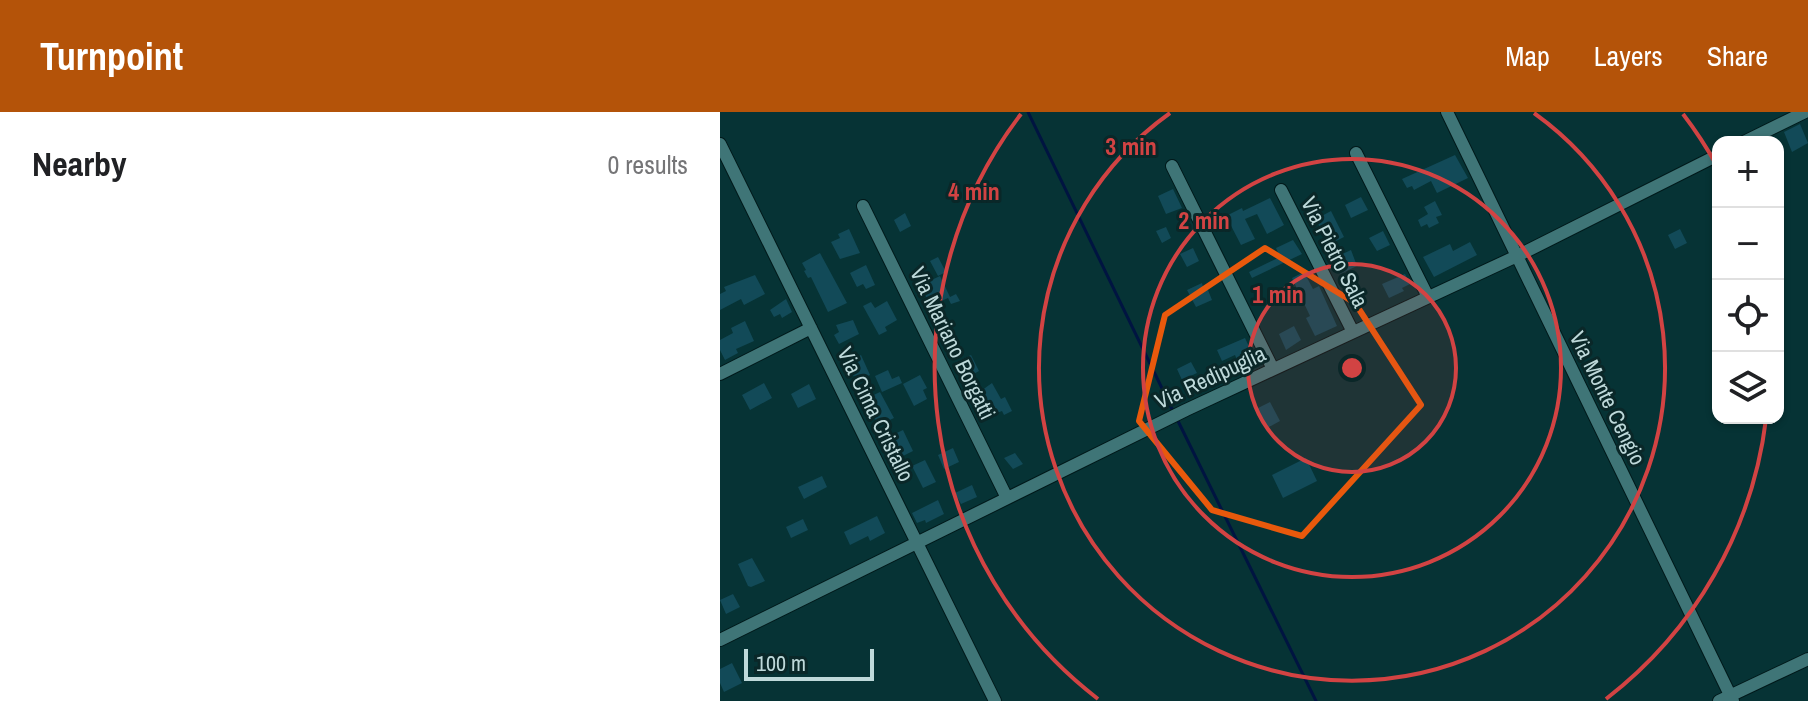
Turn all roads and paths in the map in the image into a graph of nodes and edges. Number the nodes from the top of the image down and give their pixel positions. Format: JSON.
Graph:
{"nodes":[{"id":1,"x":1447,"y":112,"type":"edge"},
{"id":2,"x":1805,"y":112,"type":"edge"},
{"id":3,"x":1756,"y":136,"type":"edge"},
{"id":4,"x":720,"y":144,"type":"edge"},
{"id":5,"x":1356,"y":153,"type":"dead end"},
{"id":6,"x":1712,"y":158,"type":"edge"},
{"id":7,"x":1172,"y":166,"type":"dead end"},
{"id":8,"x":1281,"y":190,"type":"dead end"},
{"id":9,"x":863,"y":206,"type":"dead end"},
{"id":10,"x":1517,"y":256,"type":"junction"},
{"id":11,"x":1428,"y":297,"type":"junction"},
{"id":12,"x":811,"y":328,"type":"junction"},
{"id":13,"x":1353,"y":332,"type":"junction"},
{"id":14,"x":1273,"y":369,"type":"junction"},
{"id":15,"x":720,"y":374,"type":"edge"},
{"id":16,"x":1007,"y":498,"type":"junction"},
{"id":17,"x":917,"y":542,"type":"junction"},
{"id":18,"x":720,"y":640,"type":"edge"},
{"id":19,"x":1808,"y":659,"type":"edge"},
{"id":20,"x":1728,"y":699,"type":"edge"},
{"id":21,"x":995,"y":701,"type":"edge"}],
"edges":[{"from":1,"to":10,"type":"street","name":"Via Monte Cengio"},
{"from":2,"to":3,"type":"street"},
{"from":4,"to":12,"type":"street","name":"Via Cima Cristallo"},
{"from":5,"to":11,"type":"street"},
{"from":6,"to":10,"type":"street","name":"Via Redipuglia"},
{"from":7,"to":14,"type":"street"},
{"from":8,"to":13,"type":"street","name":"Via Pietro Sala"},
{"from":9,"to":16,"type":"street","name":"Via Mariano Borgatti"},
{"from":10,"to":11,"type":"street","name":"Via Redipuglia"},
{"from":10,"to":20,"type":"street","name":"Via Monte Cengio"},
{"from":11,"to":13,"type":"street","name":"Via Redipuglia"},
{"from":12,"to":15,"type":"street"},
{"from":12,"to":17,"type":"street","name":"Via Cima Cristallo"},
{"from":13,"to":14,"type":"street","name":"Via Redipuglia"},
{"from":14,"to":16,"type":"street","name":"Via Redipuglia"},
{"from":16,"to":17,"type":"street","name":"Via Redipuglia"},
{"from":17,"to":18,"type":"street","name":"Via Redipuglia"},
{"from":17,"to":21,"type":"street","name":"Via Cima Cristallo"},
{"from":19,"to":20,"type":"street"}]}
